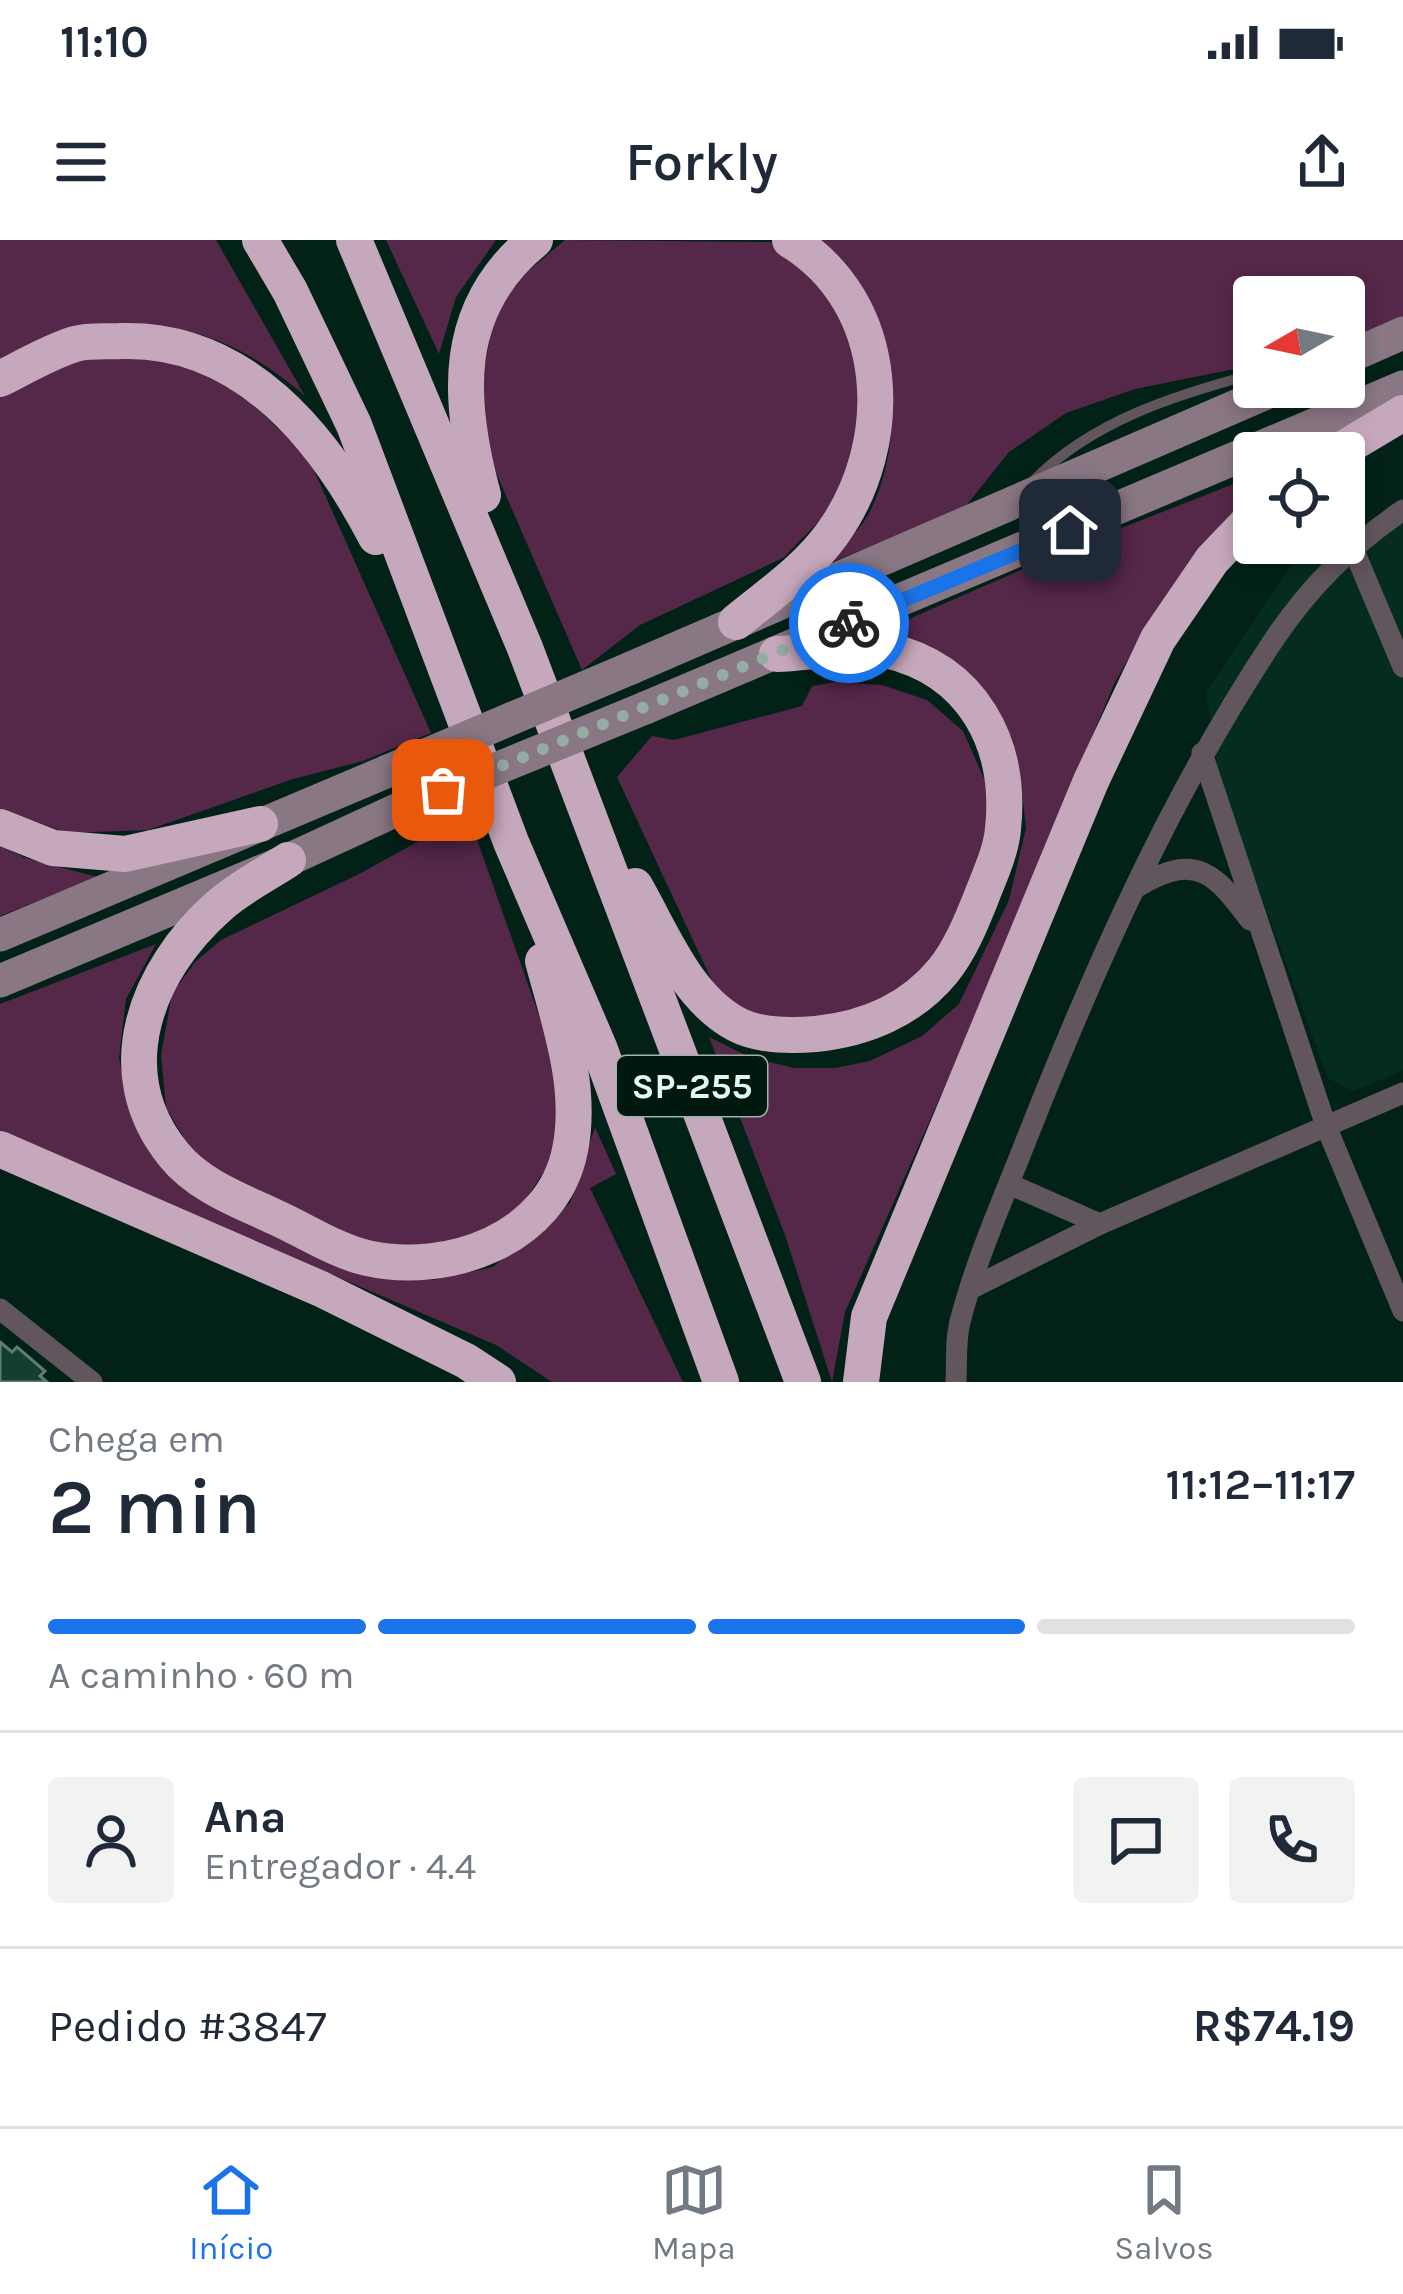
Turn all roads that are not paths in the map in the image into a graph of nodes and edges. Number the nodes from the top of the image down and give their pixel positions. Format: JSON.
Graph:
{"nodes":[{"id":1,"x":260,"y":240,"type":"edge"},
{"id":2,"x":354,"y":240,"type":"edge"},
{"id":3,"x":535,"y":240,"type":"edge"},
{"id":4,"x":790,"y":240,"type":"edge"},
{"id":5,"x":0,"y":379,"type":"edge"},
{"id":6,"x":1233,"y":381,"type":"edge"},
{"id":7,"x":1403,"y":386,"type":"edge"},
{"id":8,"x":1233,"y":407,"type":"edge"},
{"id":9,"x":1403,"y":412,"type":"edge"},
{"id":10,"x":1365,"y":435,"type":"edge"},
{"id":11,"x":1011,"y":503,"type":"junction"},
{"id":12,"x":1403,"y":510,"type":"edge"},
{"id":13,"x":1365,"y":537,"type":"edge"},
{"id":14,"x":1233,"y":538,"type":"edge"},
{"id":15,"x":1337,"y":564,"type":"edge"},
{"id":16,"x":1360,"y":564,"type":"edge"},
{"id":17,"x":736,"y":622,"type":"junction"},
{"id":18,"x":525,"y":649,"type":"junction"},
{"id":19,"x":777,"y":654,"type":"junction"},
{"id":20,"x":442,"y":662,"type":"junction"},
{"id":21,"x":1403,"y":667,"type":"edge"},
{"id":22,"x":1202,"y":753,"type":"junction"},
{"id":23,"x":580,"y":790,"type":"junction"},
{"id":24,"x":260,"y":824,"type":"junction"},
{"id":25,"x":0,"y":827,"type":"edge"},
{"id":26,"x":512,"y":842,"type":"junction"},
{"id":27,"x":288,"y":860,"type":"junction"},
{"id":28,"x":1139,"y":886,"type":"junction"},
{"id":29,"x":0,"y":935,"type":"edge"},
{"id":30,"x":1261,"y":935,"type":"junction"},
{"id":31,"x":0,"y":981,"type":"edge"},
{"id":32,"x":1403,"y":1093,"type":"edge"},
{"id":33,"x":1326,"y":1126,"type":"junction"},
{"id":34,"x":0,"y":1149,"type":"edge"},
{"id":35,"x":1009,"y":1184,"type":"junction"},
{"id":36,"x":1100,"y":1224,"type":"junction"},
{"id":37,"x":972,"y":1288,"type":"junction"},
{"id":38,"x":0,"y":1309,"type":"edge"},
{"id":39,"x":1403,"y":1311,"type":"edge"},
{"id":40,"x":92,"y":1382,"type":"edge"},
{"id":41,"x":498,"y":1382,"type":"edge"},
{"id":42,"x":721,"y":1382,"type":"edge"},
{"id":43,"x":803,"y":1382,"type":"edge"},
{"id":44,"x":861,"y":1382,"type":"edge"},
{"id":45,"x":956,"y":1382,"type":"edge"}],
"edges":[{"from":1,"to":20,"type":"highway","number":"SP-255"},
{"from":2,"to":18,"type":"highway","number":"SP-255"},
{"from":3,"to":18,"type":"highway"},
{"from":4,"to":17,"type":"highway"},
{"from":5,"to":20,"type":"highway"},
{"from":6,"to":11,"type":"lane"},
{"from":7,"to":19,"type":"main road"},
{"from":8,"to":11,"type":"main road"},
{"from":9,"to":10,"type":"highway"},
{"from":11,"to":17,"type":"main road"},
{"from":12,"to":13,"type":"street"},
{"from":14,"to":44,"type":"highway"},
{"from":15,"to":22,"type":"street"},
{"from":16,"to":21,"type":"street"},
{"from":17,"to":24,"type":"main road","bridge":true},
{"from":18,"to":23,"type":"highway","number":"SP-255"},
{"from":19,"to":23,"type":"highway"},
{"from":19,"to":27,"type":"main road","bridge":true},
{"from":20,"to":26,"type":"highway","number":"SP-255"},
{"from":22,"to":28,"type":"street"},
{"from":22,"to":30,"type":"street"},
{"from":23,"to":43,"type":"highway","number":"SP-255"},
{"from":24,"to":25,"type":"highway"},
{"from":24,"to":29,"type":"main road"},
{"from":26,"to":27,"type":"highway"},
{"from":26,"to":42,"type":"highway","number":"SP-255"},
{"from":27,"to":31,"type":"main road"},
{"from":28,"to":30,"type":"street"},
{"from":28,"to":35,"type":"street"},
{"from":30,"to":33,"type":"street"},
{"from":32,"to":33,"type":"street"},
{"from":33,"to":36,"type":"street"},
{"from":33,"to":39,"type":"street"},
{"from":34,"to":41,"type":"highway"},
{"from":35,"to":36,"type":"street"},
{"from":35,"to":37,"type":"street"},
{"from":36,"to":37,"type":"street"},
{"from":37,"to":45,"type":"street"},
{"from":38,"to":40,"type":"street"}]}
